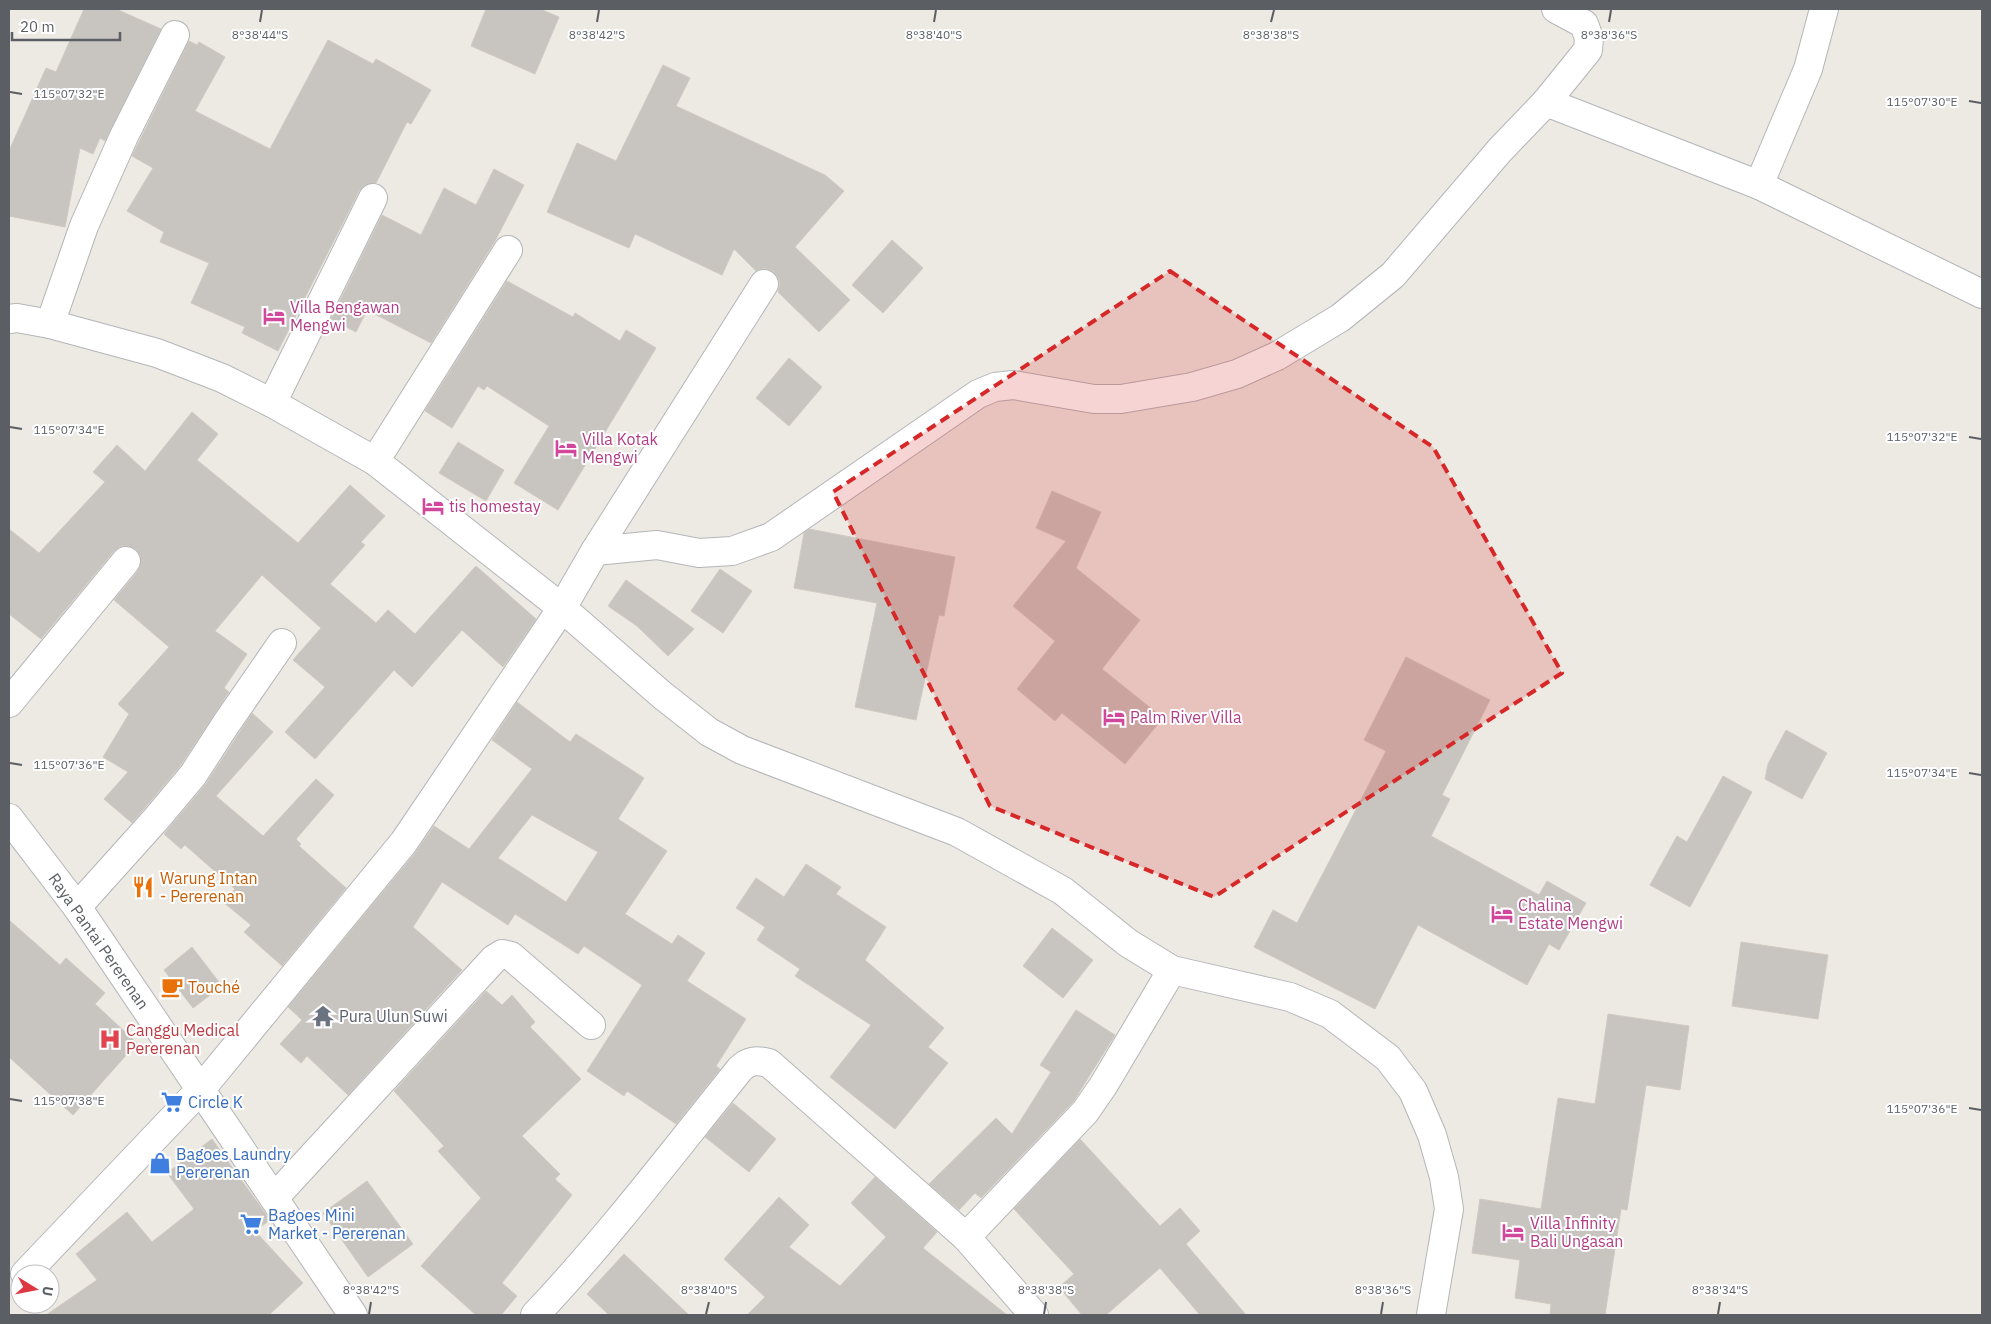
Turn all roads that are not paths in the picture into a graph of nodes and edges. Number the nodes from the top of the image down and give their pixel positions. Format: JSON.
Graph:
{"nodes":[{"id":1,"x":1556,"y":9,"type":"edge"},
{"id":2,"x":1824,"y":9,"type":"edge"},
{"id":3,"x":175,"y":35,"type":"dead end"},
{"id":4,"x":1546,"y":102,"type":"junction"},
{"id":5,"x":1759,"y":185,"type":"junction"},
{"id":6,"x":374,"y":198,"type":"dead end"},
{"id":7,"x":508,"y":250,"type":"dead end"},
{"id":8,"x":764,"y":284,"type":"dead end"},
{"id":9,"x":1982,"y":294,"type":"edge"},
{"id":10,"x":9,"y":319,"type":"edge"},
{"id":11,"x":50,"y":324,"type":"junction"},
{"id":12,"x":272,"y":403,"type":"junction"},
{"id":13,"x":375,"y":461,"type":"junction"},
{"id":14,"x":595,"y":552,"type":"junction"},
{"id":15,"x":126,"y":560,"type":"dead end"},
{"id":16,"x":562,"y":608,"type":"junction"},
{"id":17,"x":282,"y":643,"type":"dead end"},
{"id":18,"x":9,"y":703,"type":"edge"},
{"id":19,"x":9,"y":818,"type":"edge"},
{"id":20,"x":77,"y":906,"type":"junction"},
{"id":21,"x":1172,"y":970,"type":"junction"},
{"id":22,"x":591,"y":1025,"type":"dead end"},
{"id":23,"x":201,"y":1089,"type":"junction"},
{"id":24,"x":274,"y":1198,"type":"junction"},
{"id":25,"x":966,"y":1237,"type":"junction"},
{"id":26,"x":35,"y":1264,"type":"edge"},
{"id":27,"x":353,"y":1315,"type":"edge"},
{"id":28,"x":535,"y":1315,"type":"edge"},
{"id":29,"x":1034,"y":1315,"type":"edge"},
{"id":30,"x":1431,"y":1315,"type":"edge"}],
"edges":[{"from":1,"to":4,"type":"street"},
{"from":2,"to":5,"type":"street"},
{"from":3,"to":11,"type":"street"},
{"from":4,"to":5,"type":"street"},
{"from":4,"to":14,"type":"street"},
{"from":5,"to":9,"type":"street"},
{"from":6,"to":12,"type":"street"},
{"from":7,"to":13,"type":"street"},
{"from":8,"to":14,"type":"street"},
{"from":10,"to":11,"type":"street"},
{"from":11,"to":12,"type":"street"},
{"from":12,"to":13,"type":"street"},
{"from":13,"to":16,"type":"street"},
{"from":14,"to":16,"type":"street"},
{"from":15,"to":18,"type":"street"},
{"from":16,"to":21,"type":"street"},
{"from":16,"to":23,"type":"street"},
{"from":17,"to":20,"type":"street"},
{"from":19,"to":20,"type":"street","name":"Raya Pantai Pererenan"},
{"from":20,"to":23,"type":"street","name":"Raya Pantai Pererenan"},
{"from":21,"to":25,"type":"street"},
{"from":21,"to":30,"type":"street"},
{"from":22,"to":24,"type":"street"},
{"from":23,"to":24,"type":"street","name":"Raya Pantai Pererenan"},
{"from":23,"to":26,"type":"street"},
{"from":24,"to":27,"type":"street","name":"Raya Pantai Pererenan"},
{"from":25,"to":28,"type":"street"},
{"from":25,"to":29,"type":"street"}]}
